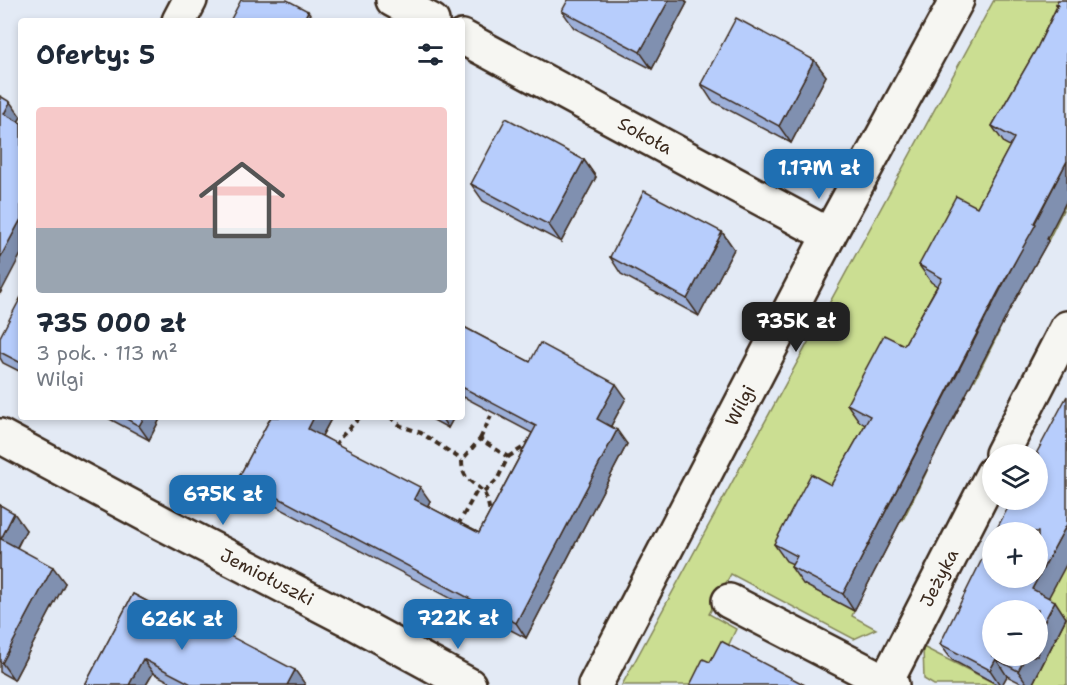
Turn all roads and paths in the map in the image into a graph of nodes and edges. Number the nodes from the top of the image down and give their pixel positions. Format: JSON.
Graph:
{"nodes":[{"id":1,"x":190,"y":0,"type":"edge"},
{"id":2,"x":393,"y":0,"type":"edge"},
{"id":3,"x":957,"y":0,"type":"edge"},
{"id":4,"x":181,"y":18,"type":"edge"},
{"id":5,"x":426,"y":18,"type":"edge"},
{"id":6,"x":465,"y":39,"type":"edge"},
{"id":7,"x":829,"y":235,"type":"junction"},
{"id":8,"x":1067,"y":328,"type":"edge"},
{"id":9,"x":491,"y":416,"type":"edge"},
{"id":10,"x":357,"y":420,"type":"edge"},
{"id":11,"x":394,"y":420,"type":"edge"},
{"id":12,"x":0,"y":436,"type":"edge"},
{"id":13,"x":480,"y":439,"type":"junction"},
{"id":14,"x":535,"y":440,"type":"edge"},
{"id":15,"x":1007,"y":444,"type":"edge"},
{"id":16,"x":334,"y":448,"type":"edge"},
{"id":17,"x":512,"y":453,"type":"junction"},
{"id":18,"x":518,"y":456,"type":"edge"},
{"id":19,"x":508,"y":457,"type":"junction"},
{"id":20,"x":462,"y":460,"type":"junction"},
{"id":21,"x":478,"y":489,"type":"junction"},
{"id":22,"x":484,"y":492,"type":"junction"},
{"id":23,"x":982,"y":495,"type":"edge"},
{"id":24,"x":490,"y":513,"type":"junction"},
{"id":25,"x":498,"y":514,"type":"edge"},
{"id":26,"x":492,"y":523,"type":"edge"},
{"id":27,"x":458,"y":525,"type":"edge"},
{"id":28,"x":729,"y":601,"type":"dead end"},
{"id":29,"x":889,"y":683,"type":"edge"},
{"id":30,"x":469,"y":685,"type":"edge"},
{"id":31,"x":595,"y":685,"type":"edge"}],
"edges":[{"from":1,"to":4,"type":"street"},
{"from":2,"to":5,"type":"street"},
{"from":3,"to":7,"type":"street","name":"Wilgi"},
{"from":6,"to":7,"type":"street","name":"Sokoła"},
{"from":7,"to":31,"type":"street","name":"Wilgi"},
{"from":8,"to":15,"type":"street"},
{"from":9,"to":13,"type":"path"},
{"from":10,"to":16,"type":"path"},
{"from":11,"to":20,"type":"path"},
{"from":12,"to":30,"type":"street","name":"Jemiołuszki"},
{"from":13,"to":19,"type":"path"},
{"from":13,"to":20,"type":"path"},
{"from":14,"to":17,"type":"path"},
{"from":17,"to":18,"type":"path"},
{"from":17,"to":19,"type":"path"},
{"from":19,"to":22,"type":"path"},
{"from":20,"to":21,"type":"path"},
{"from":21,"to":22,"type":"path"},
{"from":21,"to":27,"type":"path"},
{"from":22,"to":24,"type":"path"},
{"from":23,"to":29,"type":"street","name":"Jeżyka"},
{"from":24,"to":25,"type":"path"},
{"from":24,"to":26,"type":"path"},
{"from":28,"to":29,"type":"street","name":"Jeżyka"}]}
